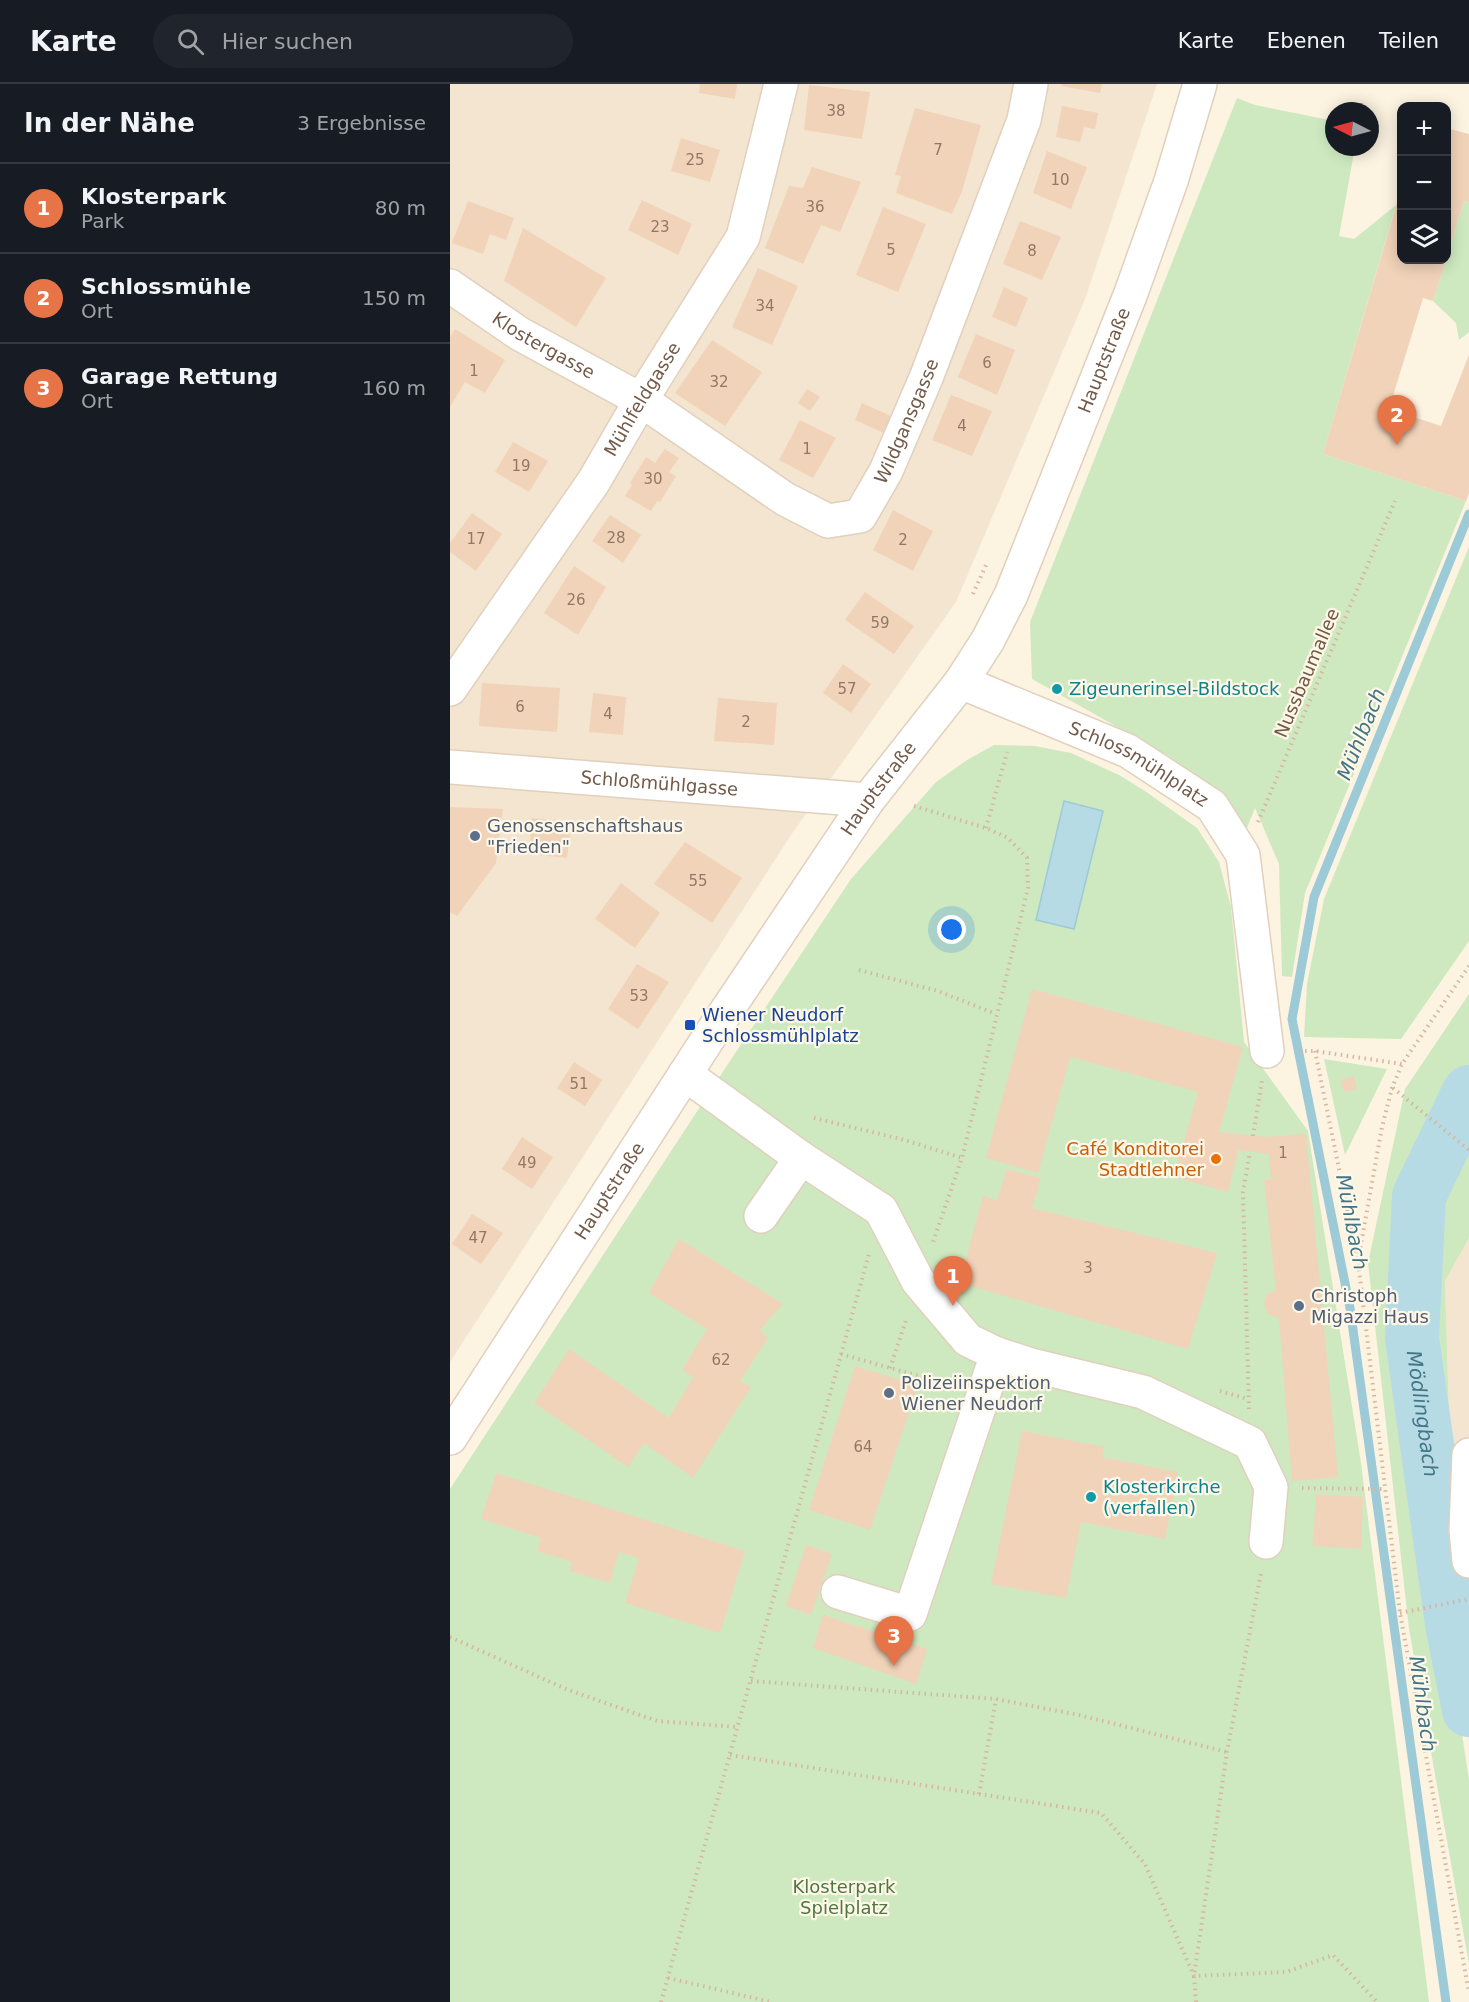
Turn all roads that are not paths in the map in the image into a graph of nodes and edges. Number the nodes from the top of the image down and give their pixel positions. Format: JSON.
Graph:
{"nodes":[{"id":1,"x":781,"y":84,"type":"edge"},
{"id":2,"x":1031,"y":84,"type":"edge"},
{"id":3,"x":1200,"y":84,"type":"edge"},
{"id":4,"x":450,"y":286,"type":"edge"},
{"id":5,"x":641,"y":400,"type":"junction"},
{"id":6,"x":961,"y":682,"type":"junction"},
{"id":7,"x":450,"y":688,"type":"edge"},
{"id":8,"x":450,"y":767,"type":"edge"},
{"id":9,"x":868,"y":800,"type":"junction"},
{"id":10,"x":1267,"y":1051,"type":"road end"},
{"id":11,"x":685,"y":1074,"type":"junction"},
{"id":12,"x":801,"y":1158,"type":"junction"},
{"id":13,"x":760,"y":1216,"type":"dead end"},
{"id":14,"x":996,"y":1354,"type":"junction"},
{"id":15,"x":450,"y":1438,"type":"edge"},
{"id":16,"x":1469,"y":1455,"type":"edge"},
{"id":17,"x":1266,"y":1542,"type":"road end"},
{"id":18,"x":1469,"y":1561,"type":"edge"},
{"id":19,"x":838,"y":1592,"type":"dead end"}],
"edges":[{"from":1,"to":5,"type":"street","name":"Mühlfeldgasse"},
{"from":2,"to":5,"type":"street","name":"Wildgansgasse"},
{"from":3,"to":6,"type":"street","name":"Hauptstraße"},
{"from":4,"to":5,"type":"street","name":"Klostergasse"},
{"from":5,"to":7,"type":"street","name":"Mühlfeldgasse"},
{"from":6,"to":9,"type":"street","name":"Hauptstraße"},
{"from":6,"to":10,"type":"street","name":"Schlossmühlplatz"},
{"from":8,"to":9,"type":"street","name":"Schloßmühlgasse"},
{"from":9,"to":11,"type":"street","name":"Hauptstraße"},
{"from":11,"to":12,"type":"street"},
{"from":11,"to":15,"type":"street","name":"Hauptstraße"},
{"from":12,"to":13,"type":"street"},
{"from":12,"to":14,"type":"street"},
{"from":14,"to":17,"type":"street"},
{"from":14,"to":19,"type":"street"},
{"from":16,"to":18,"type":"street"}]}
